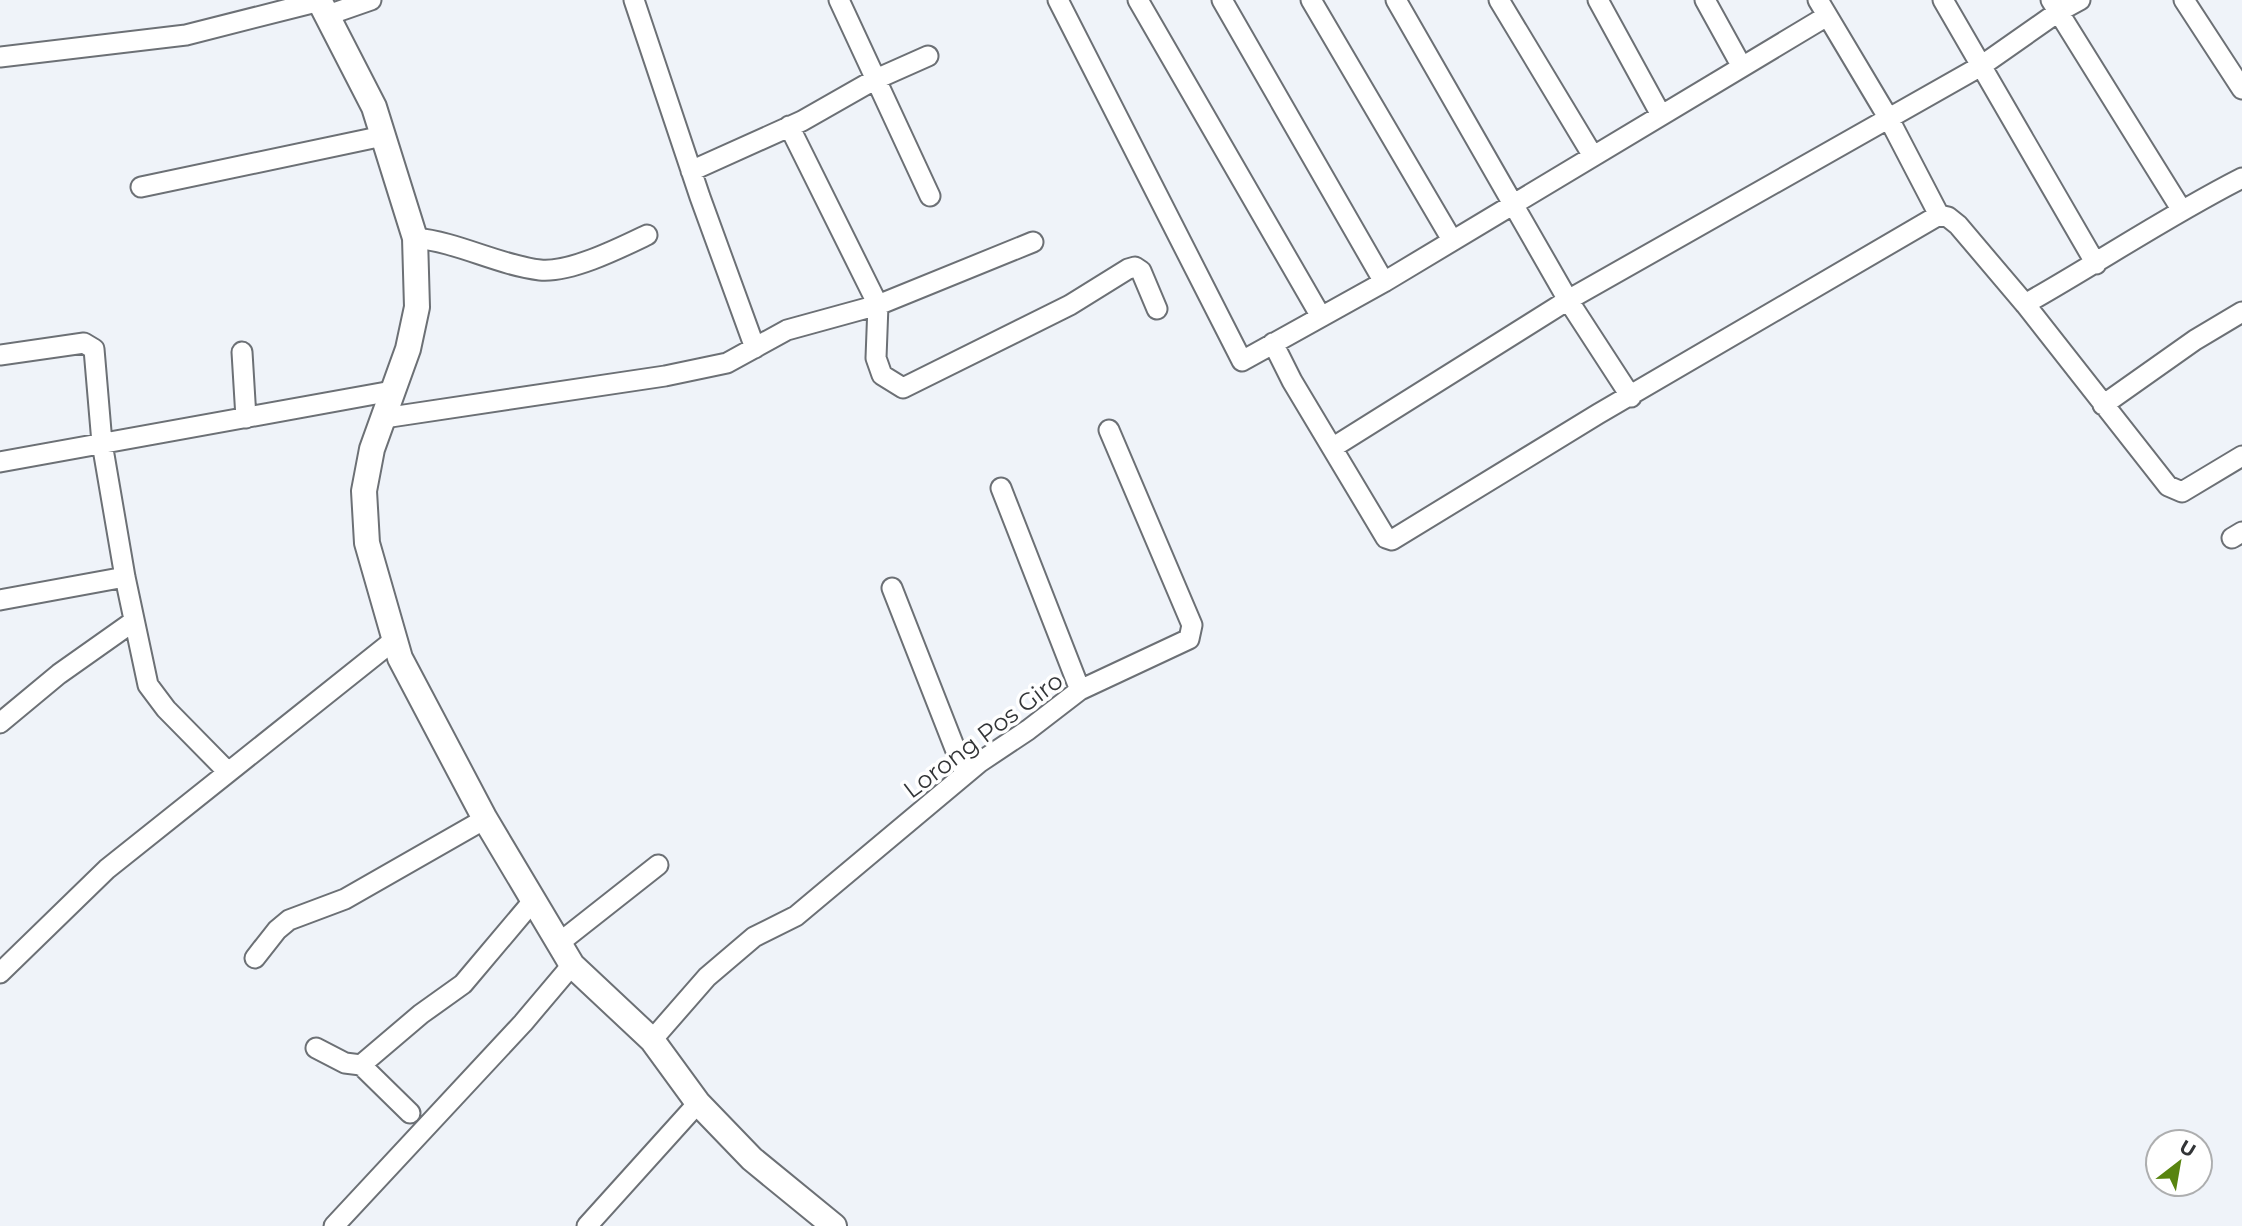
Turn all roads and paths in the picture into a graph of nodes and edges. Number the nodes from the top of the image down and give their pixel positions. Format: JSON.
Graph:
{"nodes":[{"id":1,"x":371,"y":0,"type":"edge"},
{"id":2,"x":634,"y":0,"type":"edge"},
{"id":3,"x":839,"y":0,"type":"edge"},
{"id":4,"x":1058,"y":0,"type":"edge"},
{"id":5,"x":1138,"y":0,"type":"edge"},
{"id":6,"x":1222,"y":0,"type":"edge"},
{"id":7,"x":1311,"y":0,"type":"edge"},
{"id":8,"x":1396,"y":0,"type":"edge"},
{"id":9,"x":1499,"y":0,"type":"edge"},
{"id":10,"x":1598,"y":0,"type":"edge"},
{"id":11,"x":1705,"y":0,"type":"edge"},
{"id":12,"x":1943,"y":0,"type":"edge"},
{"id":13,"x":2080,"y":0,"type":"edge"},
{"id":14,"x":2184,"y":0,"type":"edge"},
{"id":15,"x":322,"y":5,"type":"edge"},
{"id":16,"x":2054,"y":6,"type":"edge"},
{"id":17,"x":1822,"y":8,"type":"edge"},
{"id":18,"x":2242,"y":51,"type":"edge"},
{"id":19,"x":928,"y":56,"type":"dead end"},
{"id":20,"x":0,"y":57,"type":"edge"},
{"id":21,"x":2225,"y":61,"type":"junction"},
{"id":22,"x":1981,"y":66,"type":"junction"},
{"id":23,"x":1742,"y":67,"type":"junction"},
{"id":24,"x":874,"y":80,"type":"junction"},
{"id":25,"x":2242,"y":89,"type":"edge"},
{"id":26,"x":1661,"y":115,"type":"junction"},
{"id":27,"x":1889,"y":119,"type":"junction"},
{"id":28,"x":789,"y":126,"type":"junction"},
{"id":29,"x":383,"y":136,"type":"junction"},
{"id":30,"x":1593,"y":156,"type":"junction"},
{"id":31,"x":691,"y":171,"type":"junction"},
{"id":32,"x":2242,"y":178,"type":"edge"},
{"id":33,"x":142,"y":187,"type":"dead end"},
{"id":34,"x":930,"y":196,"type":"dead end"},
{"id":35,"x":1515,"y":203,"type":"junction"},
{"id":36,"x":2181,"y":209,"type":"junction"},
{"id":37,"x":1939,"y":215,"type":"junction"},
{"id":38,"x":647,"y":235,"type":"dead end"},
{"id":39,"x":415,"y":238,"type":"junction"},
{"id":40,"x":1452,"y":240,"type":"junction"},
{"id":41,"x":1033,"y":242,"type":"dead end"},
{"id":42,"x":2096,"y":264,"type":"junction"},
{"id":43,"x":1384,"y":282,"type":"junction"},
{"id":44,"x":1567,"y":300,"type":"junction"},
{"id":45,"x":2025,"y":303,"type":"junction"},
{"id":46,"x":878,"y":305,"type":"junction"},
{"id":47,"x":1157,"y":309,"type":"dead end"},
{"id":48,"x":2242,"y":312,"type":"edge"},
{"id":49,"x":1320,"y":315,"type":"junction"},
{"id":50,"x":1273,"y":343,"type":"junction"},
{"id":51,"x":755,"y":348,"type":"junction"},
{"id":52,"x":242,"y":352,"type":"dead end"},
{"id":53,"x":0,"y":355,"type":"edge"},
{"id":54,"x":392,"y":391,"type":"junction"},
{"id":55,"x":1631,"y":397,"type":"junction"},
{"id":56,"x":2103,"y":405,"type":"junction"},
{"id":57,"x":246,"y":418,"type":"junction"},
{"id":58,"x":384,"y":418,"type":"junction"},
{"id":59,"x":1109,"y":430,"type":"dead end"},
{"id":60,"x":102,"y":443,"type":"junction"},
{"id":61,"x":1332,"y":448,"type":"junction"},
{"id":62,"x":2242,"y":457,"type":"edge"},
{"id":63,"x":0,"y":462,"type":"edge"},
{"id":64,"x":1001,"y":488,"type":"dead end"},
{"id":65,"x":125,"y":577,"type":"junction"},
{"id":66,"x":892,"y":588,"type":"dead end"},
{"id":67,"x":0,"y":600,"type":"edge"},
{"id":68,"x":134,"y":621,"type":"junction"},
{"id":69,"x":393,"y":641,"type":"junction"},
{"id":70,"x":1080,"y":690,"type":"junction"},
{"id":71,"x":0,"y":723,"type":"edge"},
{"id":72,"x":228,"y":772,"type":"junction"},
{"id":73,"x":965,"y":774,"type":"junction"},
{"id":74,"x":485,"y":819,"type":"junction"},
{"id":75,"x":657,"y":865,"type":"dead end"},
{"id":76,"x":534,"y":901,"type":"junction"},
{"id":77,"x":559,"y":943,"type":"junction"},
{"id":78,"x":255,"y":958,"type":"dead end"},
{"id":79,"x":572,"y":965,"type":"junction"},
{"id":80,"x":0,"y":973,"type":"edge"},
{"id":81,"x":652,"y":1040,"type":"junction"},
{"id":82,"x":316,"y":1048,"type":"dead end"},
{"id":83,"x":362,"y":1065,"type":"junction"},
{"id":84,"x":698,"y":1103,"type":"junction"},
{"id":85,"x":410,"y":1113,"type":"dead end"},
{"id":86,"x":334,"y":1226,"type":"edge"},
{"id":87,"x":587,"y":1226,"type":"edge"},
{"id":88,"x":834,"y":1226,"type":"edge"}],
"edges":[{"from":1,"to":15,"type":"street"},
{"from":2,"to":31,"type":"street"},
{"from":3,"to":24,"type":"street"},
{"from":4,"to":50,"type":"street"},
{"from":5,"to":49,"type":"street"},
{"from":6,"to":43,"type":"street"},
{"from":7,"to":40,"type":"street"},
{"from":8,"to":35,"type":"street"},
{"from":9,"to":30,"type":"street"},
{"from":10,"to":26,"type":"street"},
{"from":11,"to":23,"type":"street"},
{"from":12,"to":22,"type":"street"},
{"from":13,"to":16,"type":"street"},
{"from":14,"to":21,"type":"street"},
{"from":15,"to":20,"type":"street"},
{"from":15,"to":29,"type":"main road"},
{"from":16,"to":22,"type":"street"},
{"from":16,"to":36,"type":"street"},
{"from":17,"to":23,"type":"street"},
{"from":17,"to":27,"type":"street"},
{"from":18,"to":21,"type":"street"},
{"from":19,"to":24,"type":"street"},
{"from":21,"to":25,"type":"street"},
{"from":22,"to":27,"type":"street"},
{"from":22,"to":42,"type":"street"},
{"from":23,"to":26,"type":"street"},
{"from":24,"to":28,"type":"street"},
{"from":24,"to":34,"type":"street"},
{"from":26,"to":30,"type":"street"},
{"from":27,"to":37,"type":"street"},
{"from":27,"to":44,"type":"street"},
{"from":28,"to":31,"type":"street"},
{"from":28,"to":46,"type":"street"},
{"from":29,"to":33,"type":"street"},
{"from":29,"to":39,"type":"main road"},
{"from":30,"to":35,"type":"street"},
{"from":31,"to":51,"type":"street"},
{"from":32,"to":36,"type":"street"},
{"from":35,"to":40,"type":"street"},
{"from":35,"to":44,"type":"street"},
{"from":36,"to":42,"type":"street"},
{"from":37,"to":45,"type":"street"},
{"from":37,"to":55,"type":"street"},
{"from":38,"to":39,"type":"street"},
{"from":39,"to":54,"type":"main road"},
{"from":40,"to":43,"type":"street"},
{"from":41,"to":46,"type":"street"},
{"from":42,"to":45,"type":"street"},
{"from":43,"to":49,"type":"street"},
{"from":44,"to":55,"type":"street"},
{"from":44,"to":61,"type":"street"},
{"from":45,"to":56,"type":"street"},
{"from":46,"to":47,"type":"street"},
{"from":46,"to":51,"type":"street"},
{"from":48,"to":56,"type":"street"},
{"from":49,"to":50,"type":"street"},
{"from":50,"to":61,"type":"street"},
{"from":51,"to":58,"type":"street"},
{"from":52,"to":57,"type":"street"},
{"from":53,"to":60,"type":"street"},
{"from":54,"to":57,"type":"street"},
{"from":54,"to":58,"type":"main road"},
{"from":55,"to":61,"type":"street"},
{"from":56,"to":62,"type":"street"},
{"from":57,"to":60,"type":"street"},
{"from":58,"to":69,"type":"main road"},
{"from":59,"to":70,"type":"street","name":"Lorong Pos Giro"},
{"from":60,"to":63,"type":"street"},
{"from":60,"to":65,"type":"street"},
{"from":64,"to":70,"type":"street"},
{"from":65,"to":67,"type":"street"},
{"from":65,"to":68,"type":"street"},
{"from":66,"to":73,"type":"street"},
{"from":68,"to":71,"type":"street"},
{"from":68,"to":72,"type":"street"},
{"from":69,"to":72,"type":"street"},
{"from":69,"to":74,"type":"main road"},
{"from":70,"to":73,"type":"street","name":"Lorong Pos Giro"},
{"from":72,"to":80,"type":"street"},
{"from":73,"to":81,"type":"street","name":"Lorong Pos Giro"},
{"from":74,"to":76,"type":"main road"},
{"from":74,"to":78,"type":"street"},
{"from":75,"to":77,"type":"street"},
{"from":76,"to":77,"type":"main road"},
{"from":76,"to":83,"type":"street"},
{"from":77,"to":79,"type":"main road"},
{"from":79,"to":81,"type":"main road"},
{"from":79,"to":86,"type":"street"},
{"from":81,"to":84,"type":"main road"},
{"from":82,"to":83,"type":"street"},
{"from":83,"to":85,"type":"street"},
{"from":84,"to":87,"type":"street"},
{"from":84,"to":88,"type":"main road"}]}
